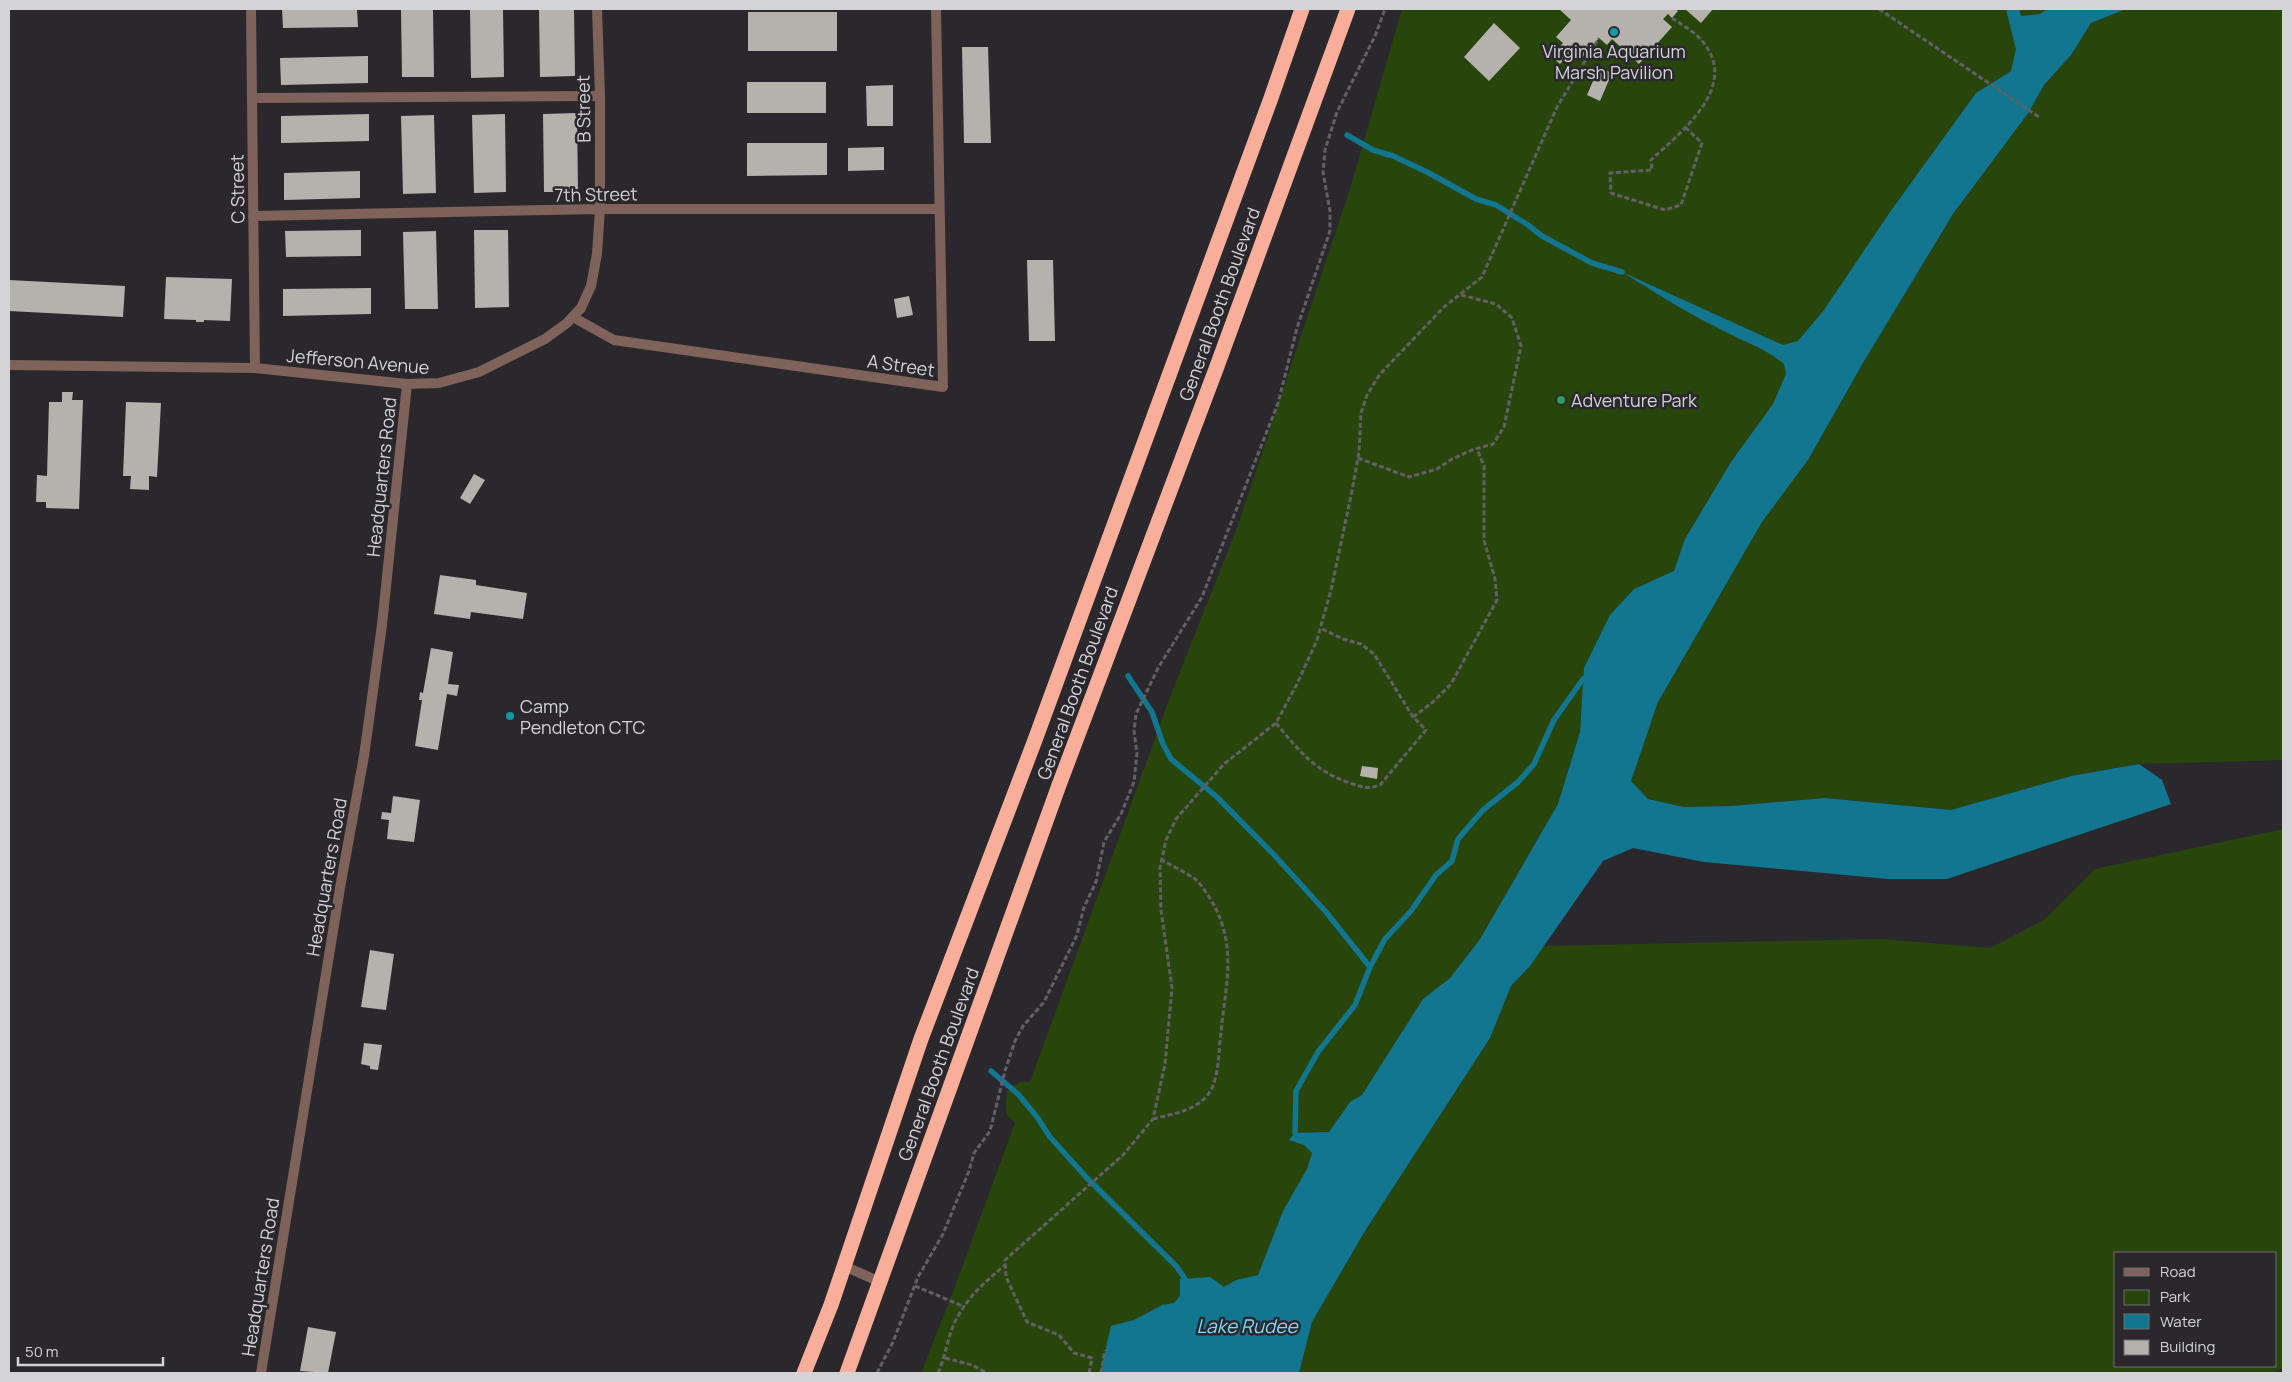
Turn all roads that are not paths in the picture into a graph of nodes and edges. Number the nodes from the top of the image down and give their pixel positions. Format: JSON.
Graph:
{"nodes":[{"id":1,"x":251,"y":9,"type":"edge"},
{"id":2,"x":597,"y":9,"type":"edge"},
{"id":3,"x":936,"y":9,"type":"edge"},
{"id":4,"x":1302,"y":9,"type":"edge"},
{"id":5,"x":1348,"y":9,"type":"edge"},
{"id":6,"x":600,"y":96,"type":"junction"},
{"id":7,"x":252,"y":98,"type":"junction"},
{"id":8,"x":600,"y":209,"type":"junction"},
{"id":9,"x":939,"y":209,"type":"junction"},
{"id":10,"x":253,"y":216,"type":"junction"},
{"id":11,"x":573,"y":317,"type":"junction"},
{"id":12,"x":9,"y":365,"type":"edge"},
{"id":13,"x":255,"y":368,"type":"junction"},
{"id":14,"x":407,"y":384,"type":"junction"},
{"id":15,"x":844,"y":1266,"type":"junction"},
{"id":16,"x":880,"y":1282,"type":"junction"},
{"id":17,"x":261,"y":1373,"type":"edge"},
{"id":18,"x":804,"y":1373,"type":"edge"},
{"id":19,"x":847,"y":1373,"type":"edge"}],
"edges":[{"from":1,"to":7,"type":"street","name":"C Street"},
{"from":2,"to":6,"type":"street","name":"B Street"},
{"from":3,"to":9,"type":"street","name":"A Street"},
{"from":4,"to":15,"type":"highway","name":"General Booth Boulevard"},
{"from":5,"to":16,"type":"highway","name":"General Booth Boulevard"},
{"from":6,"to":7,"type":"street"},
{"from":6,"to":8,"type":"street","name":"B Street"},
{"from":7,"to":10,"type":"street","name":"C Street"},
{"from":8,"to":9,"type":"street","name":"7th Street"},
{"from":8,"to":10,"type":"street","name":"7th Street"},
{"from":8,"to":11,"type":"street","name":"Jefferson Avenue"},
{"from":9,"to":11,"type":"street","name":"A Street"},
{"from":10,"to":13,"type":"street","name":"C Street"},
{"from":11,"to":14,"type":"street","name":"Jefferson Avenue"},
{"from":12,"to":13,"type":"street","name":"Jefferson Avenue"},
{"from":13,"to":14,"type":"street","name":"Jefferson Avenue"},
{"from":14,"to":17,"type":"street","name":"Headquarters Road"},
{"from":15,"to":16,"type":"street"},
{"from":15,"to":18,"type":"highway","name":"General Booth Boulevard"},
{"from":16,"to":19,"type":"highway","name":"General Booth Boulevard"}]}
